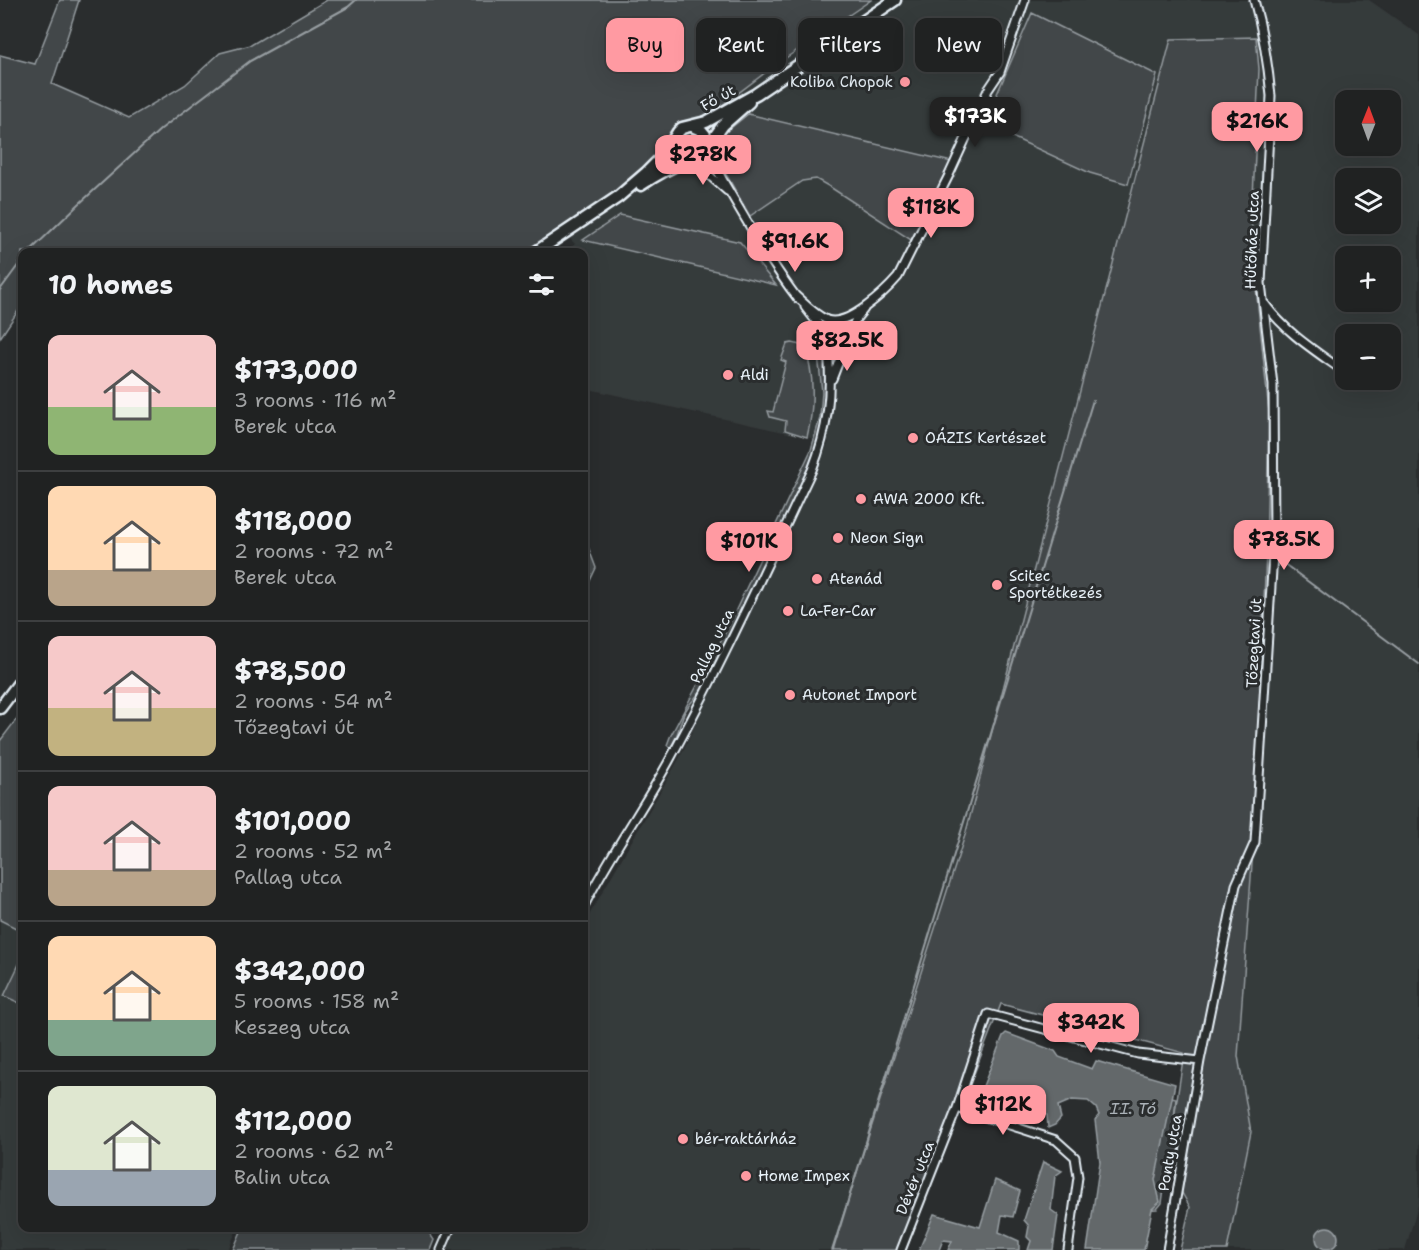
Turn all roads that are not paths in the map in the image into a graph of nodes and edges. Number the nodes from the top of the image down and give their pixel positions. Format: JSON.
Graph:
{"nodes":[{"id":1,"x":895,"y":0,"type":"edge"},
{"id":2,"x":1025,"y":0,"type":"edge"},
{"id":3,"x":1254,"y":0,"type":"edge"},
{"id":4,"x":756,"y":94,"type":"junction"},
{"id":5,"x":694,"y":126,"type":"junction"},
{"id":6,"x":675,"y":137,"type":"junction"},
{"id":7,"x":708,"y":148,"type":"junction"},
{"id":8,"x":690,"y":160,"type":"junction"},
{"id":9,"x":729,"y":192,"type":"junction"},
{"id":10,"x":618,"y":197,"type":"junction"},
{"id":11,"x":542,"y":248,"type":"edge"},
{"id":12,"x":796,"y":296,"type":"junction"},
{"id":13,"x":1263,"y":302,"type":"junction"},
{"id":14,"x":867,"y":305,"type":"junction"},
{"id":15,"x":837,"y":320,"type":"junction"},
{"id":16,"x":829,"y":321,"type":"junction"},
{"id":17,"x":822,"y":329,"type":"junction"},
{"id":18,"x":851,"y":334,"type":"junction"},
{"id":19,"x":828,"y":349,"type":"junction"},
{"id":20,"x":843,"y":351,"type":"junction"},
{"id":21,"x":1335,"y":365,"type":"edge"},
{"id":22,"x":830,"y":384,"type":"junction"},
{"id":23,"x":18,"y":684,"type":"edge"},
{"id":24,"x":0,"y":708,"type":"edge"},
{"id":25,"x":1255,"y":842,"type":"joint"},
{"id":26,"x":588,"y":898,"type":"edge"},
{"id":27,"x":1200,"y":1061,"type":"junction"},
{"id":28,"x":957,"y":1108,"type":"junction"},
{"id":29,"x":449,"y":1232,"type":"edge"},
{"id":30,"x":441,"y":1250,"type":"edge"},
{"id":31,"x":901,"y":1250,"type":"edge"},
{"id":32,"x":1068,"y":1250,"type":"edge"},
{"id":33,"x":1167,"y":1250,"type":"edge"}],
"edges":[{"from":1,"to":4,"type":"main road","name":"Fő út"},
{"from":2,"to":14,"type":"street"},
{"from":3,"to":13,"type":"street","name":"Hűtőház utca"},
{"from":4,"to":5,"type":"main road","name":"Fő út"},
{"from":4,"to":7,"type":"main road","name":"Fő út"},
{"from":5,"to":6,"type":"main road"},
{"from":5,"to":7,"type":"main road"},
{"from":6,"to":8,"type":"main road"},
{"from":6,"to":10,"type":"main road"},
{"from":7,"to":8,"type":"main road"},
{"from":7,"to":9,"type":"street"},
{"from":8,"to":9,"type":"street"},
{"from":8,"to":10,"type":"main road"},
{"from":9,"to":12,"type":"street"},
{"from":10,"to":11,"type":"main road"},
{"from":12,"to":16,"type":"street"},
{"from":12,"to":17,"type":"street"},
{"from":13,"to":21,"type":"street"},
{"from":13,"to":25,"type":"street","name":"Tőzegtavi út"},
{"from":14,"to":15,"type":"street"},
{"from":14,"to":18,"type":"street"},
{"from":15,"to":16,"type":"street"},
{"from":15,"to":18,"type":"street"},
{"from":16,"to":17,"type":"street"},
{"from":17,"to":19,"type":"street"},
{"from":18,"to":20,"type":"street"},
{"from":19,"to":20,"type":"street"},
{"from":19,"to":22,"type":"street","name":"Pallag utca"},
{"from":20,"to":22,"type":"street","name":"Pallag utca"},
{"from":22,"to":26,"type":"street","name":"Pallag utca"},
{"from":23,"to":24,"type":"main road"},
{"from":25,"to":27,"type":"street","name":"Ponty utca"},
{"from":27,"to":28,"type":"street","name":"Dévér utca"},
{"from":27,"to":33,"type":"street","name":"Ponty utca"},
{"from":28,"to":31,"type":"street","name":"Dévér utca"},
{"from":28,"to":32,"type":"street"},
{"from":29,"to":30,"type":"street"}]}
